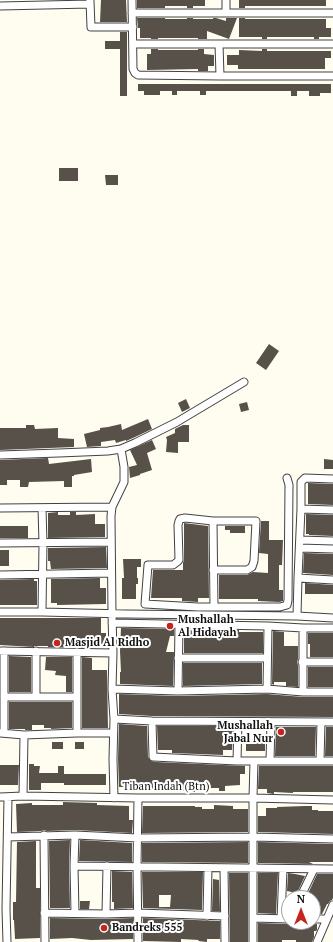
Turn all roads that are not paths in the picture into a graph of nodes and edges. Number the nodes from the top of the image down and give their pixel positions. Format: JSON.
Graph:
{"nodes":[{"id":1,"x":132,"y":0,"type":"edge"},
{"id":2,"x":226,"y":0,"type":"edge"},
{"id":3,"x":90,"y":2,"type":"edge"},
{"id":4,"x":0,"y":6,"type":"edge"},
{"id":5,"x":132,"y":13,"type":"junction"},
{"id":6,"x":226,"y":13,"type":"junction"},
{"id":7,"x":333,"y":13,"type":"edge"},
{"id":8,"x":132,"y":27,"type":"junction"},
{"id":9,"x":133,"y":44,"type":"junction"},
{"id":10,"x":219,"y":44,"type":"junction"},
{"id":11,"x":333,"y":44,"type":"edge"},
{"id":12,"x":220,"y":76,"type":"junction"},
{"id":13,"x":333,"y":76,"type":"edge"},
{"id":14,"x":244,"y":382,"type":"dead end"},
{"id":15,"x":121,"y":449,"type":"junction"},
{"id":16,"x":0,"y":455,"type":"edge"},
{"id":17,"x":287,"y":478,"type":"dead end"},
{"id":18,"x":333,"y":479,"type":"edge"},
{"id":19,"x":112,"y":507,"type":"junction"},
{"id":20,"x":0,"y":508,"type":"edge"},
{"id":21,"x":42,"y":508,"type":"junction"},
{"id":22,"x":301,"y":509,"type":"junction"},
{"id":23,"x":333,"y":510,"type":"edge"},
{"id":24,"x":213,"y":521,"type":"junction"},
{"id":25,"x":300,"y":540,"type":"junction"},
{"id":26,"x":333,"y":541,"type":"edge"},
{"id":27,"x":111,"y":542,"type":"junction"},
{"id":28,"x":0,"y":543,"type":"edge"},
{"id":29,"x":43,"y":543,"type":"junction"},
{"id":30,"x":300,"y":548,"type":"junction"},
{"id":31,"x":333,"y":549,"type":"edge"},
{"id":32,"x":213,"y":570,"type":"junction"},
{"id":33,"x":112,"y":573,"type":"junction"},
{"id":34,"x":43,"y":574,"type":"junction"},
{"id":35,"x":0,"y":575,"type":"edge"},
{"id":36,"x":298,"y":578,"type":"junction"},
{"id":37,"x":333,"y":580,"type":"edge"},
{"id":38,"x":214,"y":607,"type":"junction"},
{"id":39,"x":198,"y":611,"type":"junction"},
{"id":40,"x":0,"y":612,"type":"edge"},
{"id":41,"x":42,"y":612,"type":"junction"},
{"id":42,"x":112,"y":614,"type":"junction"},
{"id":43,"x":299,"y":616,"type":"junction"},
{"id":44,"x":333,"y":618,"type":"edge"},
{"id":45,"x":112,"y":623,"type":"junction"},
{"id":46,"x":179,"y":624,"type":"junction"},
{"id":47,"x":268,"y":626,"type":"junction"},
{"id":48,"x":302,"y":628,"type":"junction"},
{"id":49,"x":333,"y":628,"type":"edge"},
{"id":50,"x":2,"y":651,"type":"edge"},
{"id":51,"x":36,"y":651,"type":"junction"},
{"id":52,"x":77,"y":652,"type":"junction"},
{"id":53,"x":113,"y":653,"type":"junction"},
{"id":54,"x":178,"y":658,"type":"junction"},
{"id":55,"x":267,"y":658,"type":"junction"},
{"id":56,"x":302,"y":662,"type":"junction"},
{"id":57,"x":333,"y":662,"type":"edge"},
{"id":58,"x":112,"y":689,"type":"junction"},
{"id":59,"x":267,"y":690,"type":"junction"},
{"id":60,"x":178,"y":691,"type":"junction"},
{"id":61,"x":303,"y":692,"type":"junction"},
{"id":62,"x":333,"y":692,"type":"edge"},
{"id":63,"x":4,"y":697,"type":"junction"},
{"id":64,"x":36,"y":697,"type":"junction"},
{"id":65,"x":76,"y":697,"type":"junction"},
{"id":66,"x":114,"y":719,"type":"junction"},
{"id":67,"x":152,"y":721,"type":"junction"},
{"id":68,"x":238,"y":722,"type":"junction"},
{"id":69,"x":271,"y":722,"type":"junction"},
{"id":70,"x":321,"y":722,"type":"junction"},
{"id":71,"x":333,"y":722,"type":"edge"},
{"id":72,"x":2,"y":733,"type":"edge"},
{"id":73,"x":77,"y":733,"type":"junction"},
{"id":74,"x":114,"y":734,"type":"junction"},
{"id":75,"x":24,"y":735,"type":"junction"},
{"id":76,"x":237,"y":761,"type":"junction"},
{"id":77,"x":254,"y":761,"type":"junction"},
{"id":78,"x":270,"y":761,"type":"junction"},
{"id":79,"x":320,"y":761,"type":"junction"},
{"id":80,"x":333,"y":761,"type":"edge"},
{"id":81,"x":23,"y":796,"type":"junction"},
{"id":82,"x":0,"y":797,"type":"edge"},
{"id":83,"x":8,"y":797,"type":"junction"},
{"id":84,"x":114,"y":798,"type":"junction"},
{"id":85,"x":138,"y":798,"type":"junction"},
{"id":86,"x":253,"y":798,"type":"junction"},
{"id":87,"x":333,"y":800,"type":"edge"},
{"id":88,"x":44,"y":835,"type":"junction"},
{"id":89,"x":75,"y":835,"type":"junction"},
{"id":90,"x":8,"y":837,"type":"junction"},
{"id":91,"x":253,"y":837,"type":"junction"},
{"id":92,"x":138,"y":838,"type":"junction"},
{"id":93,"x":333,"y":838,"type":"edge"},
{"id":94,"x":74,"y":866,"type":"junction"},
{"id":95,"x":107,"y":866,"type":"junction"},
{"id":96,"x":137,"y":867,"type":"junction"},
{"id":97,"x":208,"y":868,"type":"junction"},
{"id":98,"x":224,"y":868,"type":"junction"},
{"id":99,"x":253,"y":869,"type":"junction"},
{"id":100,"x":283,"y":869,"type":"junction"},
{"id":101,"x":314,"y":869,"type":"junction"},
{"id":102,"x":333,"y":869,"type":"edge"},
{"id":103,"x":284,"y":890,"type":"edge"},
{"id":104,"x":304,"y":890,"type":"edge"},
{"id":105,"x":333,"y":905,"type":"edge"},
{"id":106,"x":44,"y":913,"type":"junction"},
{"id":107,"x":75,"y":913,"type":"junction"},
{"id":108,"x":138,"y":913,"type":"junction"},
{"id":109,"x":106,"y":914,"type":"junction"},
{"id":110,"x":207,"y":916,"type":"junction"},
{"id":111,"x":225,"y":916,"type":"junction"},
{"id":112,"x":253,"y":918,"type":"junction"},
{"id":113,"x":281,"y":919,"type":"edge"},
{"id":114,"x":321,"y":919,"type":"edge"},
{"id":115,"x":327,"y":919,"type":"junction"},
{"id":116,"x":7,"y":942,"type":"edge"},
{"id":117,"x":45,"y":942,"type":"edge"},
{"id":118,"x":138,"y":942,"type":"edge"},
{"id":119,"x":225,"y":942,"type":"edge"},
{"id":120,"x":253,"y":942,"type":"edge"},
{"id":121,"x":317,"y":942,"type":"edge"}],
"edges":[{"from":1,"to":5,"type":"street"},
{"from":2,"to":6,"type":"street"},
{"from":3,"to":4,"type":"street"},
{"from":3,"to":8,"type":"street"},
{"from":5,"to":6,"type":"street"},
{"from":5,"to":8,"type":"street"},
{"from":6,"to":7,"type":"street"},
{"from":8,"to":9,"type":"street"},
{"from":9,"to":10,"type":"street"},
{"from":9,"to":12,"type":"street"},
{"from":10,"to":11,"type":"street"},
{"from":10,"to":12,"type":"street"},
{"from":12,"to":13,"type":"street"},
{"from":14,"to":15,"type":"street"},
{"from":15,"to":16,"type":"street"},
{"from":15,"to":19,"type":"street"},
{"from":17,"to":38,"type":"street"},
{"from":18,"to":22,"type":"street"},
{"from":19,"to":21,"type":"street"},
{"from":19,"to":27,"type":"street"},
{"from":20,"to":21,"type":"street"},
{"from":21,"to":29,"type":"street"},
{"from":22,"to":23,"type":"street"},
{"from":22,"to":25,"type":"street"},
{"from":24,"to":32,"type":"street"},
{"from":24,"to":32,"type":"street"},
{"from":24,"to":39,"type":"street"},
{"from":25,"to":26,"type":"street"},
{"from":25,"to":30,"type":"street"},
{"from":27,"to":29,"type":"street"},
{"from":27,"to":33,"type":"street"},
{"from":28,"to":29,"type":"street"},
{"from":29,"to":34,"type":"street"},
{"from":30,"to":31,"type":"street"},
{"from":30,"to":36,"type":"street"},
{"from":32,"to":38,"type":"street"},
{"from":33,"to":34,"type":"street"},
{"from":33,"to":42,"type":"street"},
{"from":34,"to":35,"type":"street"},
{"from":34,"to":41,"type":"street"},
{"from":36,"to":37,"type":"street"},
{"from":36,"to":43,"type":"street"},
{"from":38,"to":39,"type":"street"},
{"from":39,"to":42,"type":"street"},
{"from":39,"to":43,"type":"street"},
{"from":40,"to":41,"type":"street"},
{"from":41,"to":42,"type":"street"},
{"from":42,"to":45,"type":"street"},
{"from":43,"to":44,"type":"street"},
{"from":43,"to":48,"type":"street"},
{"from":45,"to":46,"type":"street"},
{"from":45,"to":53,"type":"street"},
{"from":46,"to":47,"type":"street"},
{"from":46,"to":54,"type":"street"},
{"from":47,"to":48,"type":"street"},
{"from":47,"to":55,"type":"street"},
{"from":48,"to":49,"type":"street"},
{"from":48,"to":56,"type":"street"},
{"from":50,"to":51,"type":"street"},
{"from":50,"to":63,"type":"street"},
{"from":51,"to":52,"type":"street"},
{"from":51,"to":64,"type":"street"},
{"from":52,"to":53,"type":"street"},
{"from":52,"to":65,"type":"street"},
{"from":53,"to":58,"type":"street"},
{"from":54,"to":55,"type":"street"},
{"from":54,"to":60,"type":"street"},
{"from":55,"to":59,"type":"street"},
{"from":56,"to":57,"type":"street"},
{"from":56,"to":61,"type":"street"},
{"from":58,"to":60,"type":"street"},
{"from":58,"to":66,"type":"street"},
{"from":59,"to":60,"type":"street"},
{"from":59,"to":61,"type":"street"},
{"from":61,"to":62,"type":"street"},
{"from":63,"to":64,"type":"street"},
{"from":63,"to":72,"type":"street"},
{"from":64,"to":65,"type":"street"},
{"from":65,"to":73,"type":"street"},
{"from":66,"to":67,"type":"street"},
{"from":66,"to":74,"type":"street"},
{"from":67,"to":68,"type":"street"},
{"from":67,"to":76,"type":"street"},
{"from":68,"to":69,"type":"street"},
{"from":68,"to":76,"type":"street"},
{"from":69,"to":70,"type":"street"},
{"from":69,"to":78,"type":"street"},
{"from":70,"to":71,"type":"street"},
{"from":70,"to":79,"type":"street"},
{"from":72,"to":75,"type":"street"},
{"from":73,"to":74,"type":"street"},
{"from":73,"to":75,"type":"street"},
{"from":74,"to":84,"type":"street"},
{"from":75,"to":81,"type":"street"},
{"from":76,"to":77,"type":"street"},
{"from":77,"to":78,"type":"street"},
{"from":77,"to":86,"type":"street"},
{"from":78,"to":79,"type":"street"},
{"from":79,"to":80,"type":"street"},
{"from":81,"to":83,"type":"street","name":"Tiban Indah (Btn)"},
{"from":81,"to":84,"type":"street","name":"Tiban Indah (Btn)"},
{"from":82,"to":83,"type":"street","name":"Tiban Indah (Btn)"},
{"from":83,"to":90,"type":"street"},
{"from":84,"to":85,"type":"street","name":"Tiban Indah (Btn)"},
{"from":85,"to":86,"type":"street","name":"Tiban Indah (Btn)"},
{"from":85,"to":92,"type":"street"},
{"from":86,"to":87,"type":"street","name":"Tiban Indah (Btn)"},
{"from":86,"to":91,"type":"street"},
{"from":88,"to":89,"type":"street"},
{"from":88,"to":90,"type":"street"},
{"from":88,"to":106,"type":"street"},
{"from":89,"to":92,"type":"street"},
{"from":89,"to":94,"type":"street"},
{"from":90,"to":116,"type":"street"},
{"from":91,"to":92,"type":"street"},
{"from":91,"to":93,"type":"street"},
{"from":91,"to":99,"type":"street"},
{"from":92,"to":96,"type":"street"},
{"from":94,"to":95,"type":"street"},
{"from":94,"to":107,"type":"street"},
{"from":95,"to":96,"type":"street"},
{"from":95,"to":109,"type":"street"},
{"from":96,"to":97,"type":"street"},
{"from":96,"to":108,"type":"street"},
{"from":97,"to":98,"type":"street"},
{"from":97,"to":110,"type":"street"},
{"from":98,"to":99,"type":"street"},
{"from":98,"to":111,"type":"street"},
{"from":99,"to":100,"type":"street"},
{"from":99,"to":112,"type":"street"},
{"from":100,"to":101,"type":"street"},
{"from":100,"to":103,"type":"street"},
{"from":101,"to":102,"type":"street"},
{"from":101,"to":104,"type":"street"},
{"from":105,"to":115,"type":"street"},
{"from":106,"to":107,"type":"street"},
{"from":106,"to":117,"type":"street"},
{"from":107,"to":109,"type":"street"},
{"from":108,"to":109,"type":"street"},
{"from":108,"to":110,"type":"street"},
{"from":108,"to":118,"type":"street"},
{"from":110,"to":111,"type":"street"},
{"from":111,"to":119,"type":"street"},
{"from":112,"to":113,"type":"street"},
{"from":112,"to":120,"type":"street"},
{"from":114,"to":115,"type":"street"},
{"from":115,"to":121,"type":"street"}]}
